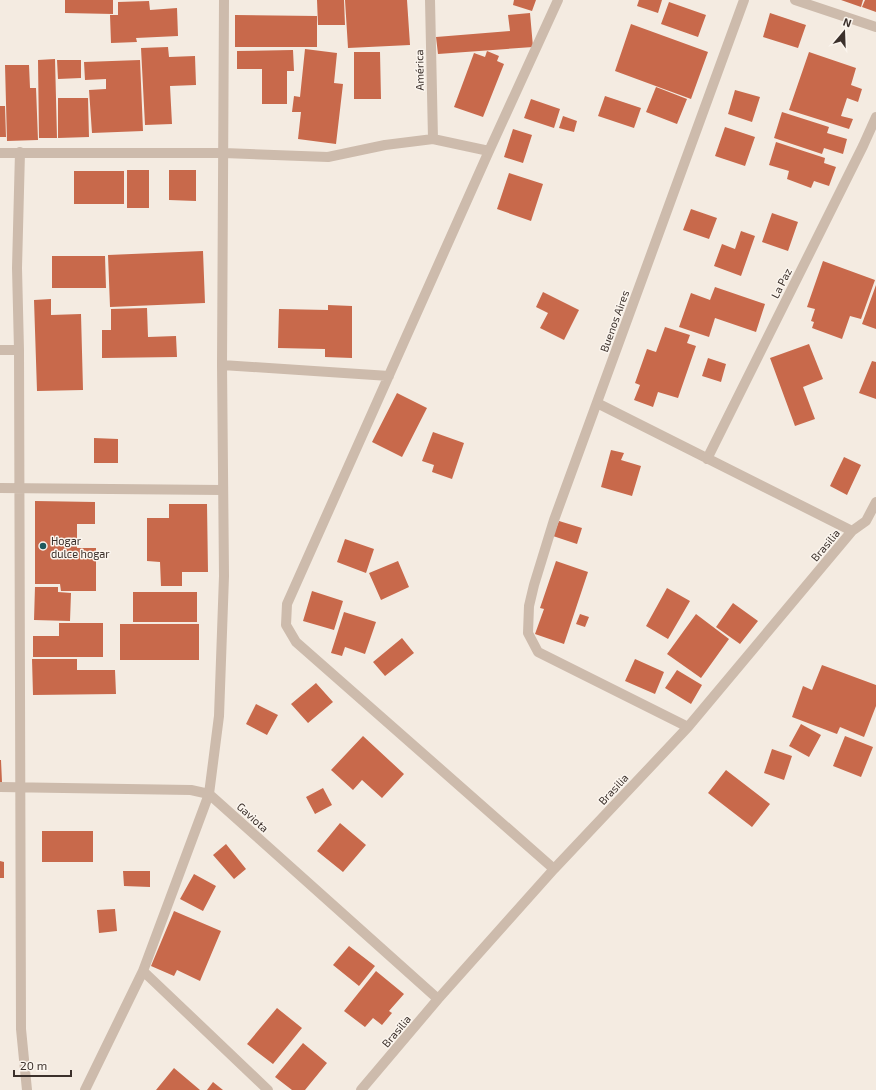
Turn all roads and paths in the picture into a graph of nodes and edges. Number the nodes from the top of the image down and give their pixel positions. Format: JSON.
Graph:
{"nodes":[{"id":1,"x":224,"y":0,"type":"edge"},
{"id":2,"x":430,"y":0,"type":"edge"},
{"id":3,"x":558,"y":0,"type":"edge"},
{"id":4,"x":744,"y":0,"type":"edge"},
{"id":5,"x":795,"y":0,"type":"edge"},
{"id":6,"x":876,"y":27,"type":"edge"},
{"id":7,"x":876,"y":117,"type":"edge"},
{"id":8,"x":433,"y":139,"type":"junction"},
{"id":9,"x":489,"y":151,"type":"junction"},
{"id":10,"x":20,"y":152,"type":"junction"},
{"id":11,"x":224,"y":152,"type":"junction"},
{"id":12,"x":0,"y":153,"type":"edge"},
{"id":13,"x":0,"y":350,"type":"edge"},
{"id":14,"x":19,"y":350,"type":"junction"},
{"id":15,"x":222,"y":365,"type":"junction"},
{"id":16,"x":389,"y":376,"type":"junction"},
{"id":17,"x":596,"y":403,"type":"junction"},
{"id":18,"x":707,"y":459,"type":"junction"},
{"id":19,"x":0,"y":488,"type":"edge"},
{"id":20,"x":19,"y":488,"type":"junction"},
{"id":21,"x":222,"y":490,"type":"junction"},
{"id":22,"x":876,"y":502,"type":"edge"},
{"id":23,"x":876,"y":514,"type":"edge"},
{"id":24,"x":866,"y":521,"type":"junction"},
{"id":25,"x":852,"y":532,"type":"junction"},
{"id":26,"x":688,"y":726,"type":"junction"},
{"id":27,"x":0,"y":787,"type":"edge"},
{"id":28,"x":20,"y":787,"type":"junction"},
{"id":29,"x":209,"y":794,"type":"junction"},
{"id":30,"x":554,"y":869,"type":"junction"},
{"id":31,"x":143,"y":971,"type":"junction"},
{"id":32,"x":438,"y":999,"type":"junction"},
{"id":33,"x":27,"y":1090,"type":"edge"},
{"id":34,"x":85,"y":1090,"type":"edge"},
{"id":35,"x":268,"y":1090,"type":"edge"},
{"id":36,"x":361,"y":1090,"type":"edge"}],
"edges":[{"from":1,"to":11,"type":"street"},
{"from":2,"to":8,"type":"street","name":"América"},
{"from":3,"to":9,"type":"street"},
{"from":4,"to":17,"type":"street","name":"Buenos Aires"},
{"from":5,"to":6,"type":"street"},
{"from":7,"to":18,"type":"street","name":"La Paz"},
{"from":8,"to":9,"type":"street"},
{"from":8,"to":11,"type":"street"},
{"from":9,"to":16,"type":"street"},
{"from":10,"to":11,"type":"street"},
{"from":10,"to":12,"type":"street"},
{"from":10,"to":14,"type":"street"},
{"from":11,"to":15,"type":"street"},
{"from":13,"to":14,"type":"street"},
{"from":14,"to":20,"type":"street"},
{"from":15,"to":16,"type":"street"},
{"from":15,"to":21,"type":"street"},
{"from":16,"to":30,"type":"street"},
{"from":17,"to":18,"type":"street"},
{"from":17,"to":26,"type":"street","name":"Buenos Aires"},
{"from":18,"to":25,"type":"street"},
{"from":19,"to":20,"type":"street"},
{"from":20,"to":21,"type":"street"},
{"from":20,"to":28,"type":"street"},
{"from":21,"to":29,"type":"street"},
{"from":22,"to":24,"type":"street","name":"Brasilia"},
{"from":23,"to":24,"type":"street"},
{"from":24,"to":25,"type":"street","name":"Brasilia"},
{"from":25,"to":26,"type":"street","name":"Brasilia"},
{"from":26,"to":30,"type":"street","name":"Brasilia"},
{"from":27,"to":28,"type":"street"},
{"from":28,"to":29,"type":"street"},
{"from":28,"to":33,"type":"street"},
{"from":29,"to":31,"type":"street"},
{"from":29,"to":32,"type":"street","name":"Gaviota"},
{"from":30,"to":32,"type":"street","name":"Brasilia"},
{"from":31,"to":34,"type":"street"},
{"from":31,"to":35,"type":"street"},
{"from":32,"to":36,"type":"street","name":"Brasilia"}]}
